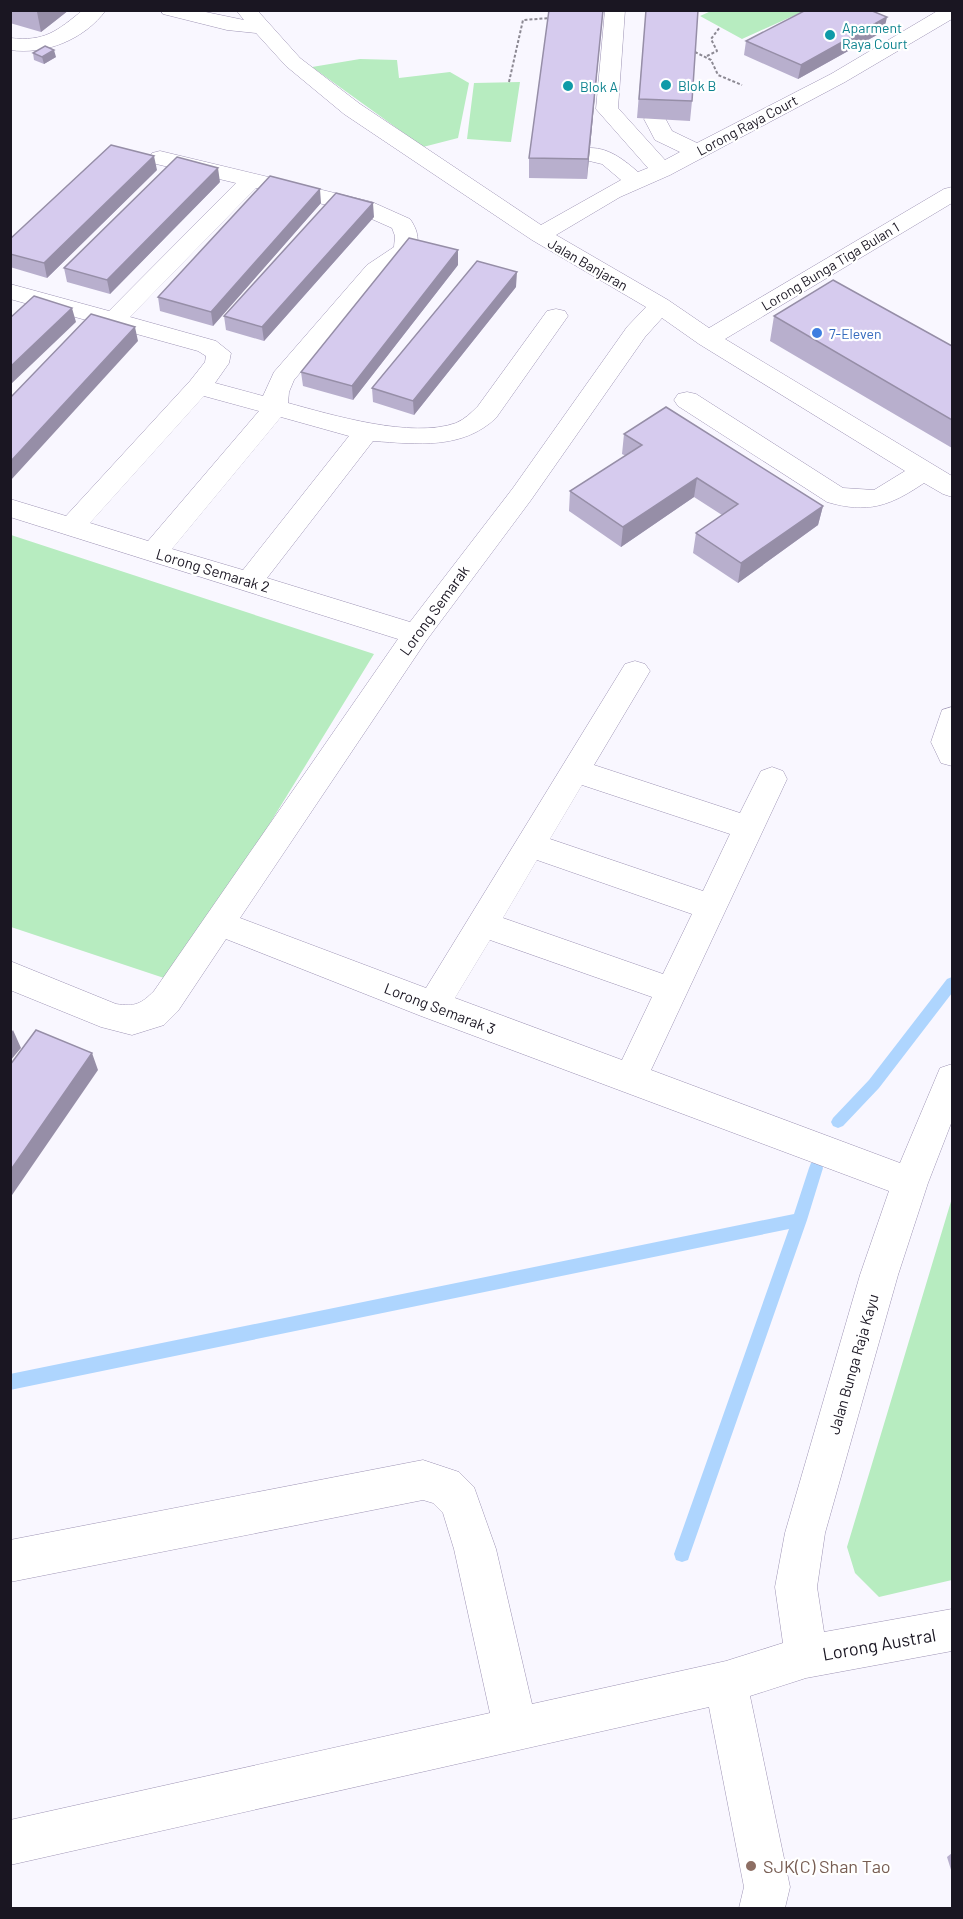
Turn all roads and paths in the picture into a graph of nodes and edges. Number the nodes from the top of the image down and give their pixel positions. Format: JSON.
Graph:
{"nodes":[{"id":1,"x":96,"y":10,"type":"edge"},
{"id":2,"x":170,"y":10,"type":"edge"},
{"id":3,"x":615,"y":10,"type":"edge"},
{"id":4,"x":952,"y":11,"type":"edge"},
{"id":5,"x":901,"y":15,"type":"dead end"},
{"id":6,"x":550,"y":18,"type":"edge"},
{"id":7,"x":253,"y":19,"type":"edge"},
{"id":8,"x":720,"y":27,"type":"dead end"},
{"id":9,"x":925,"y":28,"type":"junction"},
{"id":10,"x":10,"y":44,"type":"edge"},
{"id":11,"x":695,"y":52,"type":"edge"},
{"id":12,"x":707,"y":56,"type":"junction"},
{"id":13,"x":509,"y":82,"type":"dead end"},
{"id":14,"x":742,"y":85,"type":"dead end"},
{"id":15,"x":656,"y":119,"type":"edge"},
{"id":16,"x":697,"y":152,"type":"junction"},
{"id":17,"x":590,"y":154,"type":"edge"},
{"id":18,"x":160,"y":158,"type":"dead end"},
{"id":19,"x":662,"y":170,"type":"junction"},
{"id":20,"x":251,"y":180,"type":"junction"},
{"id":21,"x":636,"y":182,"type":"junction"},
{"id":22,"x":952,"y":194,"type":"edge"},
{"id":23,"x":540,"y":236,"type":"junction"},
{"id":24,"x":10,"y":291,"type":"edge"},
{"id":25,"x":660,"y":305,"type":"junction"},
{"id":26,"x":556,"y":316,"type":"dead end"},
{"id":27,"x":114,"y":320,"type":"junction"},
{"id":28,"x":708,"y":339,"type":"junction"},
{"id":29,"x":199,"y":387,"type":"junction"},
{"id":30,"x":687,"y":400,"type":"dead end"},
{"id":31,"x":275,"y":408,"type":"junction"},
{"id":32,"x":366,"y":432,"type":"junction"},
{"id":33,"x":923,"y":471,"type":"junction"},
{"id":34,"x":952,"y":488,"type":"edge"},
{"id":35,"x":10,"y":508,"type":"edge"},
{"id":36,"x":72,"y":526,"type":"junction"},
{"id":37,"x":154,"y":552,"type":"junction"},
{"id":38,"x":249,"y":582,"type":"junction"},
{"id":39,"x":416,"y":634,"type":"junction"},
{"id":40,"x":635,"y":671,"type":"dead end"},
{"id":41,"x":952,"y":718,"type":"edge"},
{"id":42,"x":952,"y":755,"type":"edge"},
{"id":43,"x":575,"y":771,"type":"junction"},
{"id":44,"x":772,"y":779,"type":"dead end"},
{"id":45,"x":748,"y":828,"type":"junction"},
{"id":46,"x":530,"y":845,"type":"junction"},
{"id":47,"x":710,"y":907,"type":"junction"},
{"id":48,"x":219,"y":923,"type":"junction"},
{"id":49,"x":482,"y":924,"type":"junction"},
{"id":50,"x":10,"y":975,"type":"edge"},
{"id":51,"x":670,"y":990,"type":"junction"},
{"id":52,"x":433,"y":1006,"type":"junction"},
{"id":53,"x":631,"y":1076,"type":"junction"},
{"id":54,"x":952,"y":1079,"type":"edge"},
{"id":55,"x":910,"y":1183,"type":"junction"},
{"id":56,"x":10,"y":1561,"type":"edge"},
{"id":57,"x":952,"y":1630,"type":"edge"},
{"id":58,"x":806,"y":1657,"type":"junction"},
{"id":59,"x":726,"y":1682,"type":"junction"},
{"id":60,"x":516,"y":1731,"type":"junction"},
{"id":61,"x":10,"y":1843,"type":"edge"},
{"id":62,"x":762,"y":1908,"type":"edge"}],
"edges":[{"from":1,"to":10,"type":"street"},
{"from":2,"to":7,"type":"street"},
{"from":3,"to":19,"type":"street"},
{"from":4,"to":9,"type":"street","name":"Lorong Raya Court"},
{"from":5,"to":9,"type":"street"},
{"from":6,"to":13,"type":"path"},
{"from":7,"to":23,"type":"street","name":"Jalan Banjaran"},
{"from":8,"to":12,"type":"path"},
{"from":9,"to":16,"type":"street","name":"Lorong Raya Court"},
{"from":11,"to":12,"type":"path"},
{"from":12,"to":14,"type":"path"},
{"from":15,"to":16,"type":"street"},
{"from":16,"to":19,"type":"street","name":"Lorong Raya Court"},
{"from":17,"to":21,"type":"street"},
{"from":18,"to":20,"type":"street"},
{"from":19,"to":21,"type":"street","name":"Lorong Raya Court"},
{"from":20,"to":27,"type":"street"},
{"from":20,"to":31,"type":"street"},
{"from":21,"to":23,"type":"street","name":"Lorong Raya Court"},
{"from":22,"to":28,"type":"street","name":"Lorong Bunga Tiga Bulan 1"},
{"from":23,"to":25,"type":"street","name":"Jalan Banjaran"},
{"from":24,"to":27,"type":"street"},
{"from":25,"to":28,"type":"street","name":"Jalan Banjaran"},
{"from":25,"to":39,"type":"street","name":"Lorong Semarak"},
{"from":26,"to":32,"type":"street"},
{"from":27,"to":29,"type":"street"},
{"from":28,"to":33,"type":"street","name":"Jalan Banjaran"},
{"from":29,"to":31,"type":"street"},
{"from":29,"to":36,"type":"street"},
{"from":30,"to":33,"type":"street"},
{"from":31,"to":32,"type":"street"},
{"from":31,"to":37,"type":"street"},
{"from":32,"to":38,"type":"street"},
{"from":33,"to":34,"type":"street","name":"Jalan Banjaran"},
{"from":35,"to":36,"type":"street","name":"Lorong Semarak 2"},
{"from":36,"to":37,"type":"street","name":"Lorong Semarak 2"},
{"from":37,"to":38,"type":"street","name":"Lorong Semarak 2"},
{"from":38,"to":39,"type":"street","name":"Lorong Semarak 2"},
{"from":39,"to":48,"type":"street","name":"Lorong Semarak"},
{"from":40,"to":43,"type":"street"},
{"from":41,"to":42,"type":"street"},
{"from":43,"to":45,"type":"street"},
{"from":43,"to":46,"type":"street"},
{"from":44,"to":45,"type":"street"},
{"from":45,"to":47,"type":"street"},
{"from":46,"to":47,"type":"street"},
{"from":46,"to":49,"type":"street"},
{"from":47,"to":51,"type":"street"},
{"from":48,"to":50,"type":"street"},
{"from":48,"to":52,"type":"street","name":"Lorong Semarak 3"},
{"from":49,"to":51,"type":"street"},
{"from":49,"to":52,"type":"street"},
{"from":51,"to":53,"type":"street"},
{"from":52,"to":53,"type":"street","name":"Lorong Semarak 3"},
{"from":53,"to":55,"type":"street","name":"Lorong Semarak 3"},
{"from":54,"to":55,"type":"street","name":"Jalan Bunga Raja Kayu"},
{"from":55,"to":58,"type":"street","name":"Jalan Bunga Raja Kayu"},
{"from":56,"to":60,"type":"street"},
{"from":57,"to":58,"type":"street","name":"Lorong Austral"},
{"from":58,"to":59,"type":"street","name":"Lorong Austral"},
{"from":59,"to":60,"type":"street","name":"Lorong Austral"},
{"from":59,"to":62,"type":"street"},
{"from":60,"to":61,"type":"street","name":"Lorong Austral"}]}
